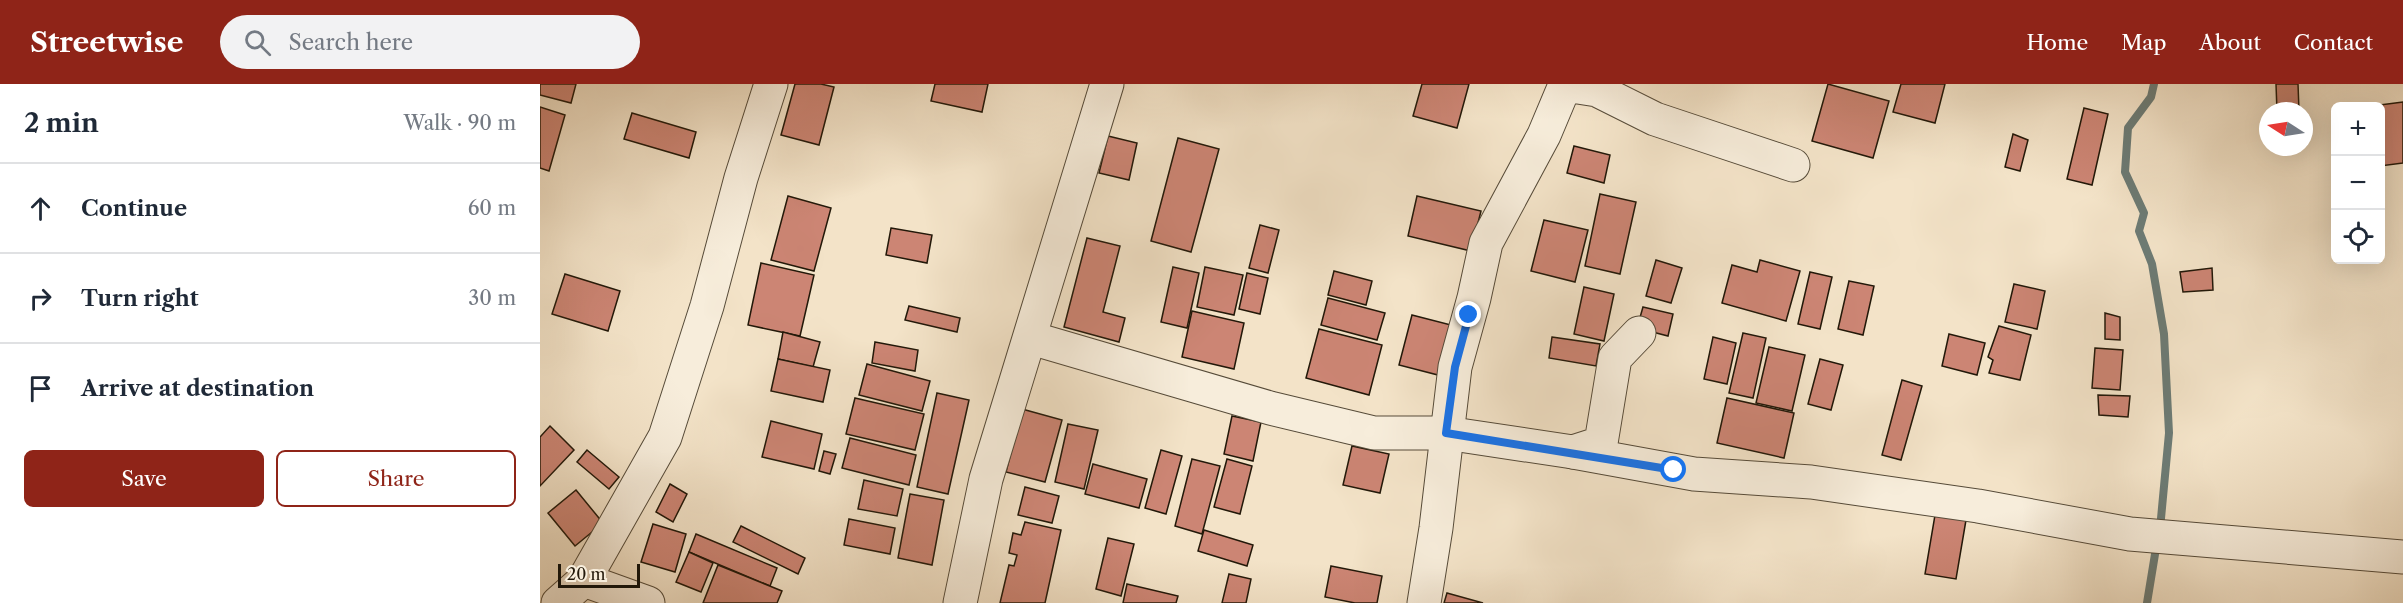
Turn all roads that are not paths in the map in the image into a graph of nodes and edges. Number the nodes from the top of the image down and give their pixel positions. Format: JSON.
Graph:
{"nodes":[{"id":1,"x":771,"y":84,"type":"edge"},
{"id":2,"x":1107,"y":84,"type":"edge"},
{"id":3,"x":1565,"y":84,"type":"edge"},
{"id":4,"x":1793,"y":165,"type":"dead end"},
{"id":5,"x":1639,"y":333,"type":"dead end"},
{"id":6,"x":1031,"y":338,"type":"junction"},
{"id":7,"x":1446,"y":433,"type":"junction"},
{"id":8,"x":1573,"y":452,"type":"junction"},
{"id":9,"x":2403,"y":557,"type":"edge"},
{"id":10,"x":584,"y":580,"type":"junction"},
{"id":11,"x":558,"y":603,"type":"edge"},
{"id":12,"x":648,"y":603,"type":"edge"},
{"id":13,"x":960,"y":603,"type":"edge"},
{"id":14,"x":1424,"y":603,"type":"edge"}],
"edges":[{"from":1,"to":10,"type":"street"},
{"from":2,"to":6,"type":"street"},
{"from":3,"to":4,"type":"street"},
{"from":3,"to":7,"type":"street"},
{"from":5,"to":8,"type":"street"},
{"from":6,"to":7,"type":"street"},
{"from":6,"to":13,"type":"street"},
{"from":7,"to":8,"type":"street"},
{"from":7,"to":14,"type":"street"},
{"from":8,"to":9,"type":"street"},
{"from":10,"to":11,"type":"street"},
{"from":10,"to":12,"type":"street"}]}
